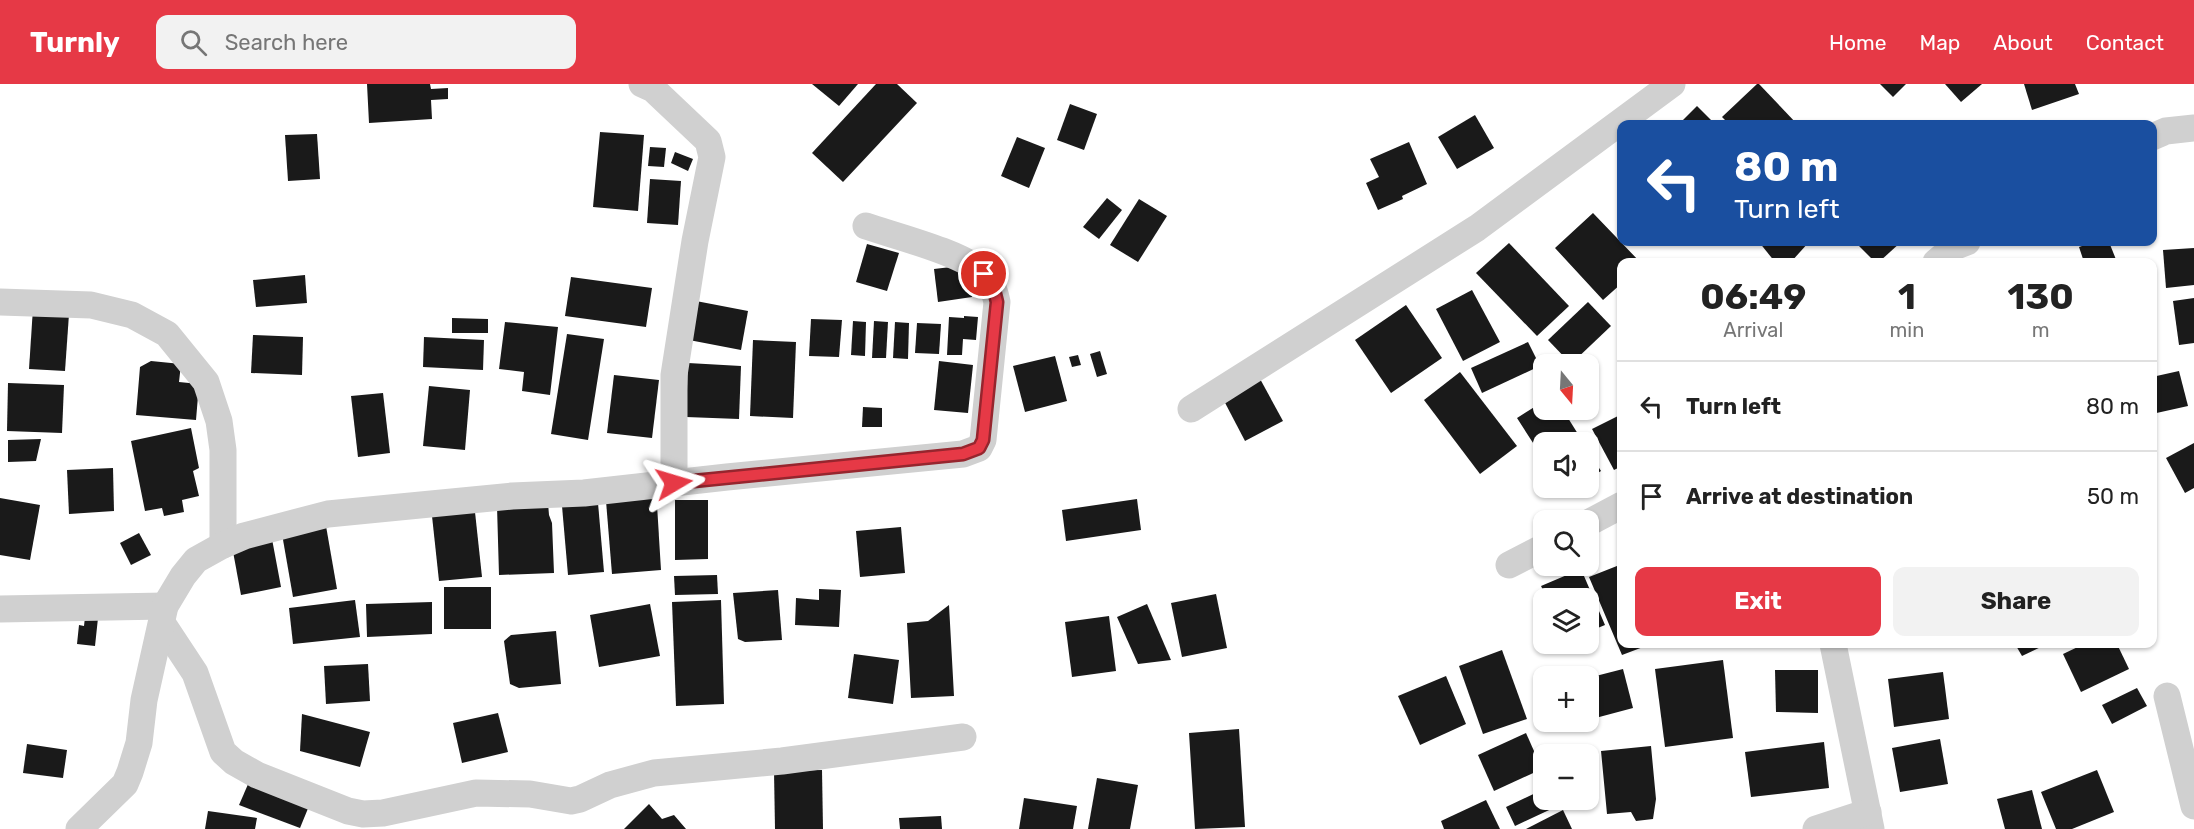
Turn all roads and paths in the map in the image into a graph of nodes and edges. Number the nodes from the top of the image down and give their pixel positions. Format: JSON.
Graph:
{"nodes":[{"id":1,"x":642,"y":84,"type":"edge"},
{"id":2,"x":1672,"y":84,"type":"edge"},
{"id":3,"x":1623,"y":120,"type":"edge"},
{"id":4,"x":1617,"y":125,"type":"edge"},
{"id":5,"x":2194,"y":128,"type":"edge"},
{"id":6,"x":2157,"y":135,"type":"edge"},
{"id":7,"x":866,"y":226,"type":"dead end"},
{"id":8,"x":1956,"y":246,"type":"edge"},
{"id":9,"x":1941,"y":258,"type":"edge"},
{"id":10,"x":0,"y":302,"type":"edge"},
{"id":11,"x":1191,"y":410,"type":"dead end"},
{"id":12,"x":674,"y":483,"type":"junction"},
{"id":13,"x":1617,"y":508,"type":"edge"},
{"id":14,"x":1599,"y":518,"type":"edge"},
{"id":15,"x":223,"y":545,"type":"junction"},
{"id":16,"x":1533,"y":553,"type":"edge"},
{"id":17,"x":1509,"y":565,"type":"dead end"},
{"id":18,"x":0,"y":609,"type":"edge"},
{"id":19,"x":164,"y":615,"type":"junction"},
{"id":20,"x":1834,"y":648,"type":"edge"},
{"id":21,"x":2166,"y":696,"type":"dead end"},
{"id":22,"x":963,"y":737,"type":"dead end"},
{"id":23,"x":2194,"y":806,"type":"edge"},
{"id":24,"x":1870,"y":821,"type":"edge"},
{"id":25,"x":80,"y":829,"type":"edge"},
{"id":26,"x":1816,"y":829,"type":"edge"}],
"edges":[{"from":1,"to":12,"type":"street"},
{"from":2,"to":3,"type":"street"},
{"from":4,"to":11,"type":"street"},
{"from":5,"to":6,"type":"street"},
{"from":7,"to":12,"type":"street"},
{"from":8,"to":9,"type":"street"},
{"from":10,"to":15,"type":"street"},
{"from":12,"to":15,"type":"street"},
{"from":13,"to":14,"type":"street"},
{"from":15,"to":19,"type":"street"},
{"from":16,"to":17,"type":"street"},
{"from":18,"to":19,"type":"street"},
{"from":19,"to":22,"type":"street"},
{"from":19,"to":25,"type":"street"},
{"from":20,"to":24,"type":"street"},
{"from":21,"to":23,"type":"street"},
{"from":24,"to":26,"type":"street"}]}
